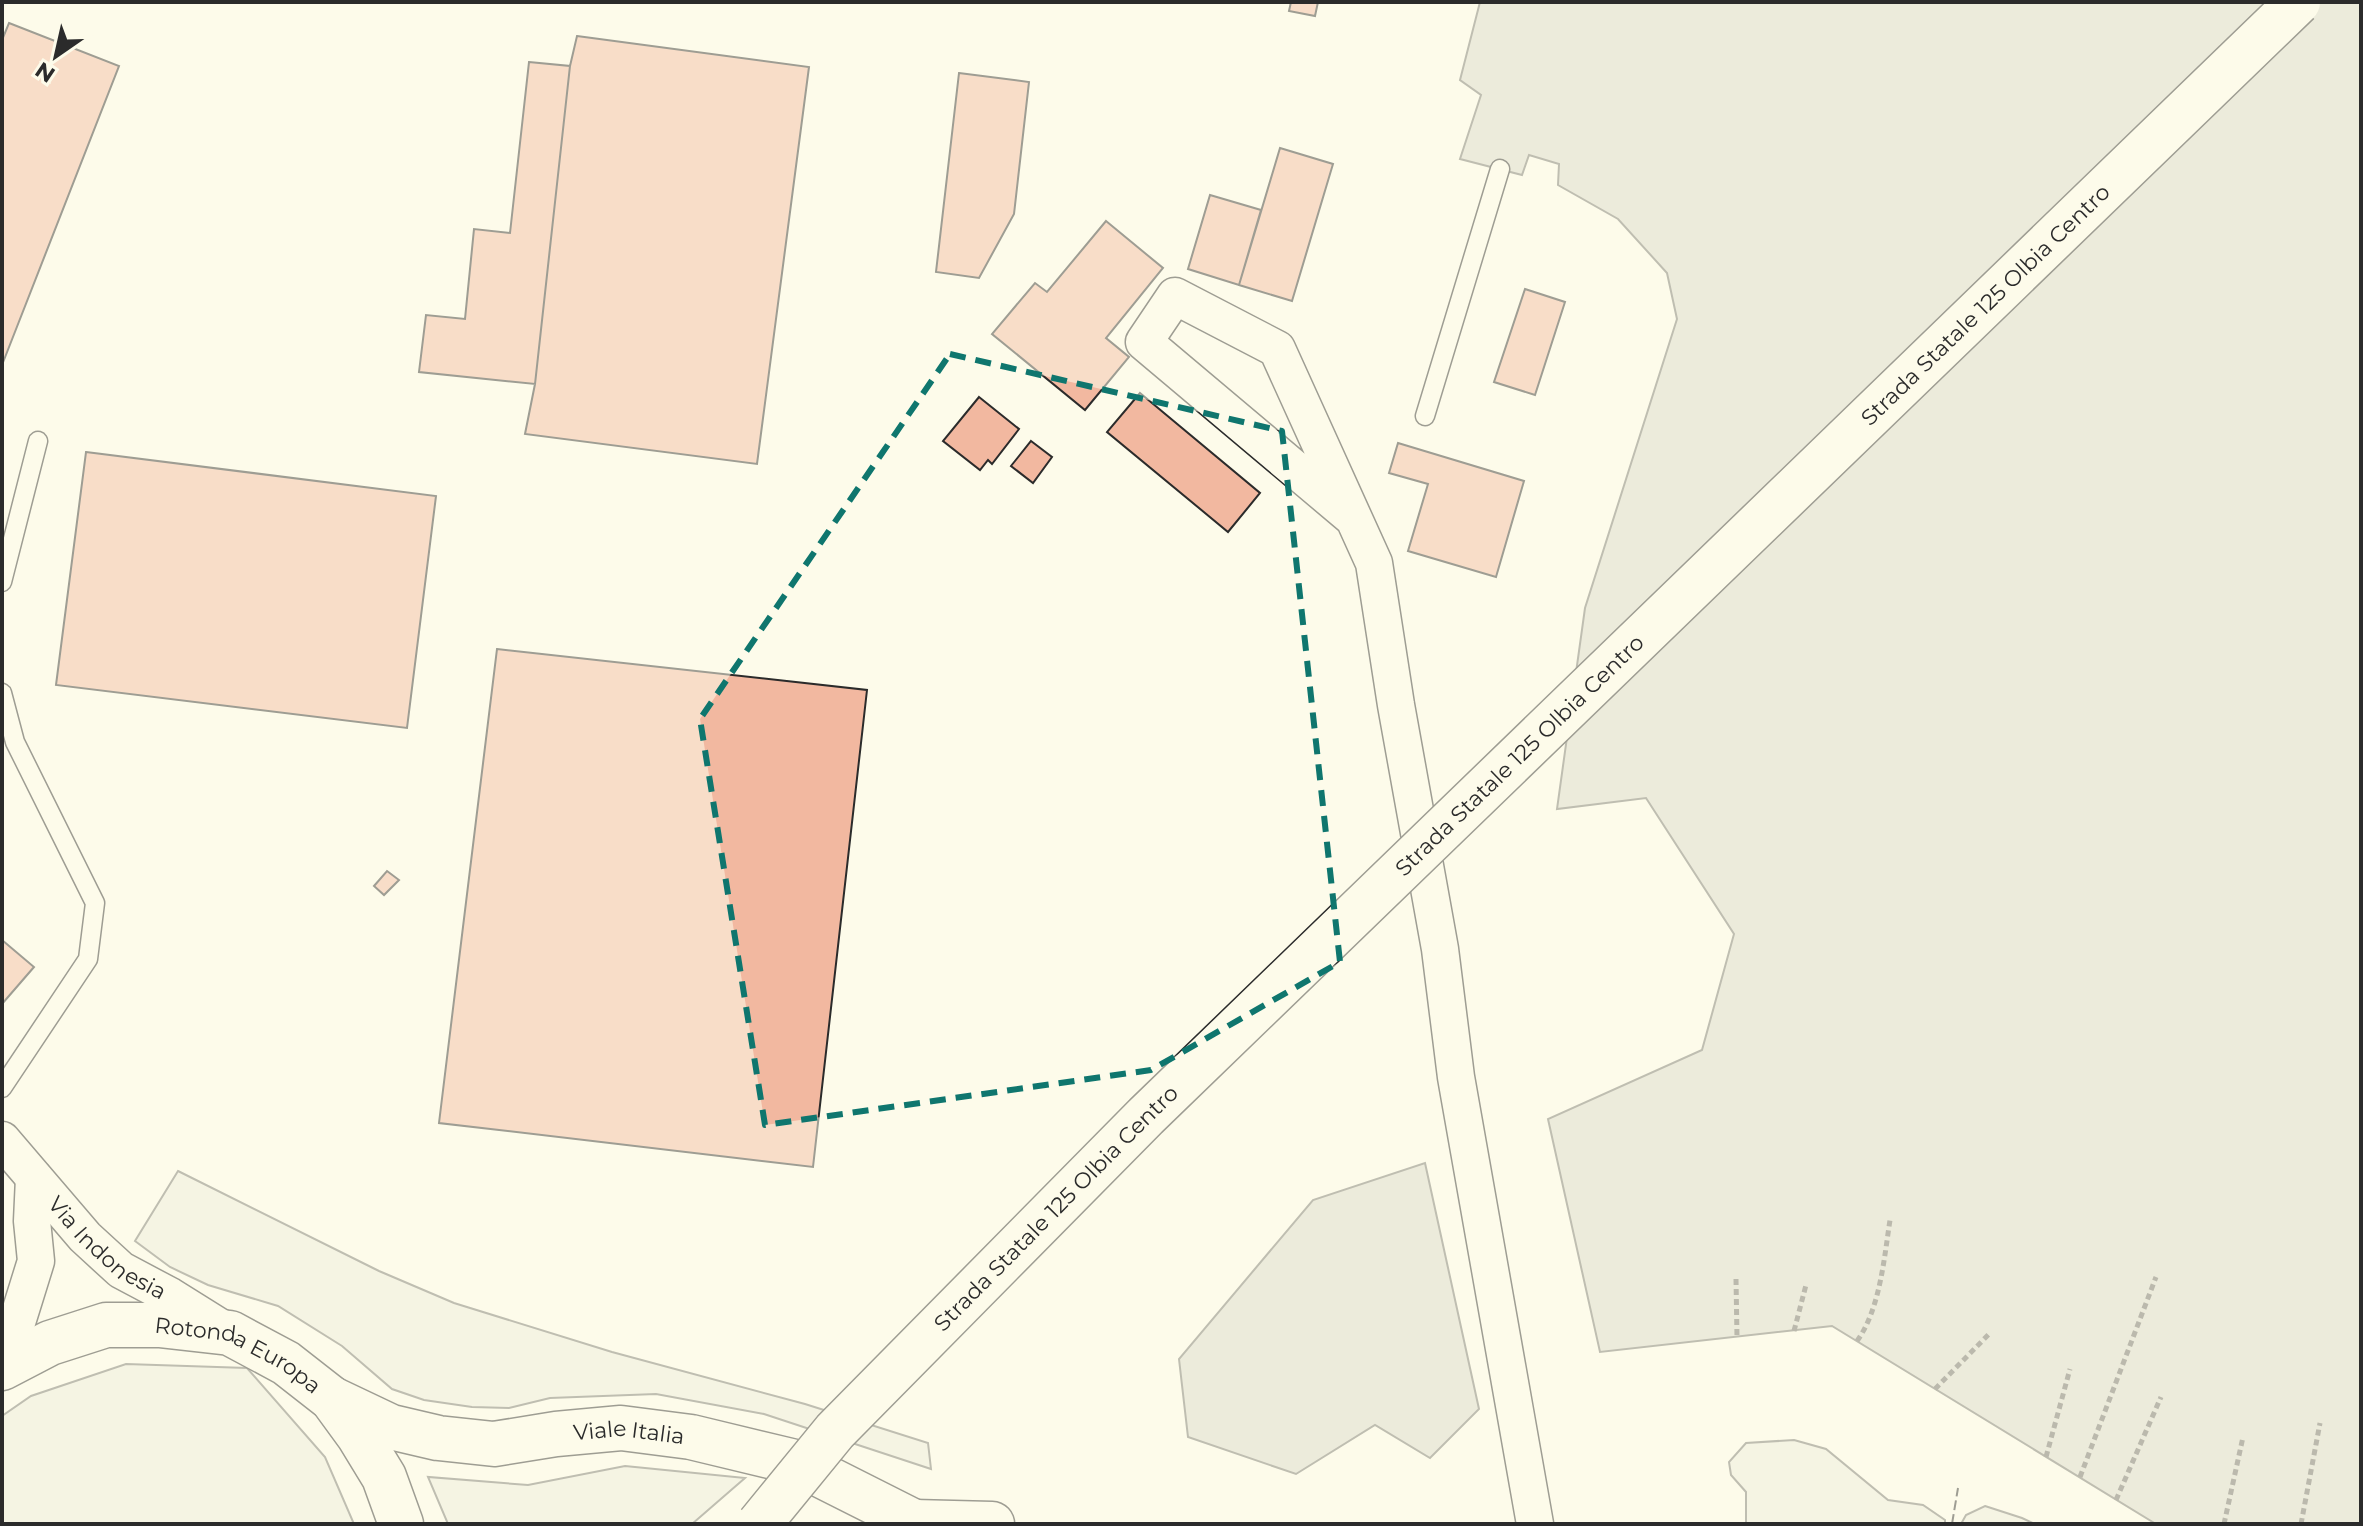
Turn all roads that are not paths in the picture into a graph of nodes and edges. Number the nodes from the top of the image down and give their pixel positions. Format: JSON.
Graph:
{"nodes":[{"id":1,"x":2298,"y":2,"type":"edge"},
{"id":2,"x":1500,"y":169,"type":"dead end"},
{"id":3,"x":1425,"y":416,"type":"dead end"},
{"id":4,"x":38,"y":441,"type":"dead end"},
{"id":5,"x":1353,"y":518,"type":"junction"},
{"id":6,"x":2,"y":582,"type":"edge"},
{"id":7,"x":2,"y":693,"type":"edge"},
{"id":8,"x":2,"y":1088,"type":"edge"},
{"id":9,"x":2,"y":1140,"type":"edge"},
{"id":10,"x":34,"y":1178,"type":"junction"},
{"id":11,"x":230,"y":1333,"type":"junction"},
{"id":12,"x":2,"y":1355,"type":"edge"},
{"id":13,"x":2,"y":1368,"type":"edge"},
{"id":14,"x":332,"y":1399,"type":"junction"},
{"id":15,"x":911,"y":1523,"type":"edge"},
{"id":16,"x":984,"y":1523,"type":"edge"},
{"id":17,"x":401,"y":1524,"type":"edge"},
{"id":18,"x":759,"y":1524,"type":"edge"},
{"id":19,"x":1535,"y":1524,"type":"edge"}],
"edges":[{"from":1,"to":18,"type":"main road","name":"Strada Statale 125 Olbia Centro","bridge":true},
{"from":2,"to":3,"type":"lane"},
{"from":4,"to":6,"type":"lane"},
{"from":5,"to":5,"type":"street"},
{"from":5,"to":19,"type":"street"},
{"from":7,"to":8,"type":"lane"},
{"from":9,"to":10,"type":"street","name":"Via Indonesia"},
{"from":10,"to":11,"type":"street","name":"Via Indonesia"},
{"from":10,"to":12,"type":"street","name":"Via Indonesia"},
{"from":11,"to":13,"type":"main road","name":"Rotonda Europa"},
{"from":11,"to":14,"type":"main road","name":"Rotonda Europa"},
{"from":14,"to":15,"type":"main road","name":"Viale Italia"},
{"from":14,"to":17,"type":"main road","name":"Rotonda Europa"},
{"from":15,"to":16,"type":"main road"}]}
